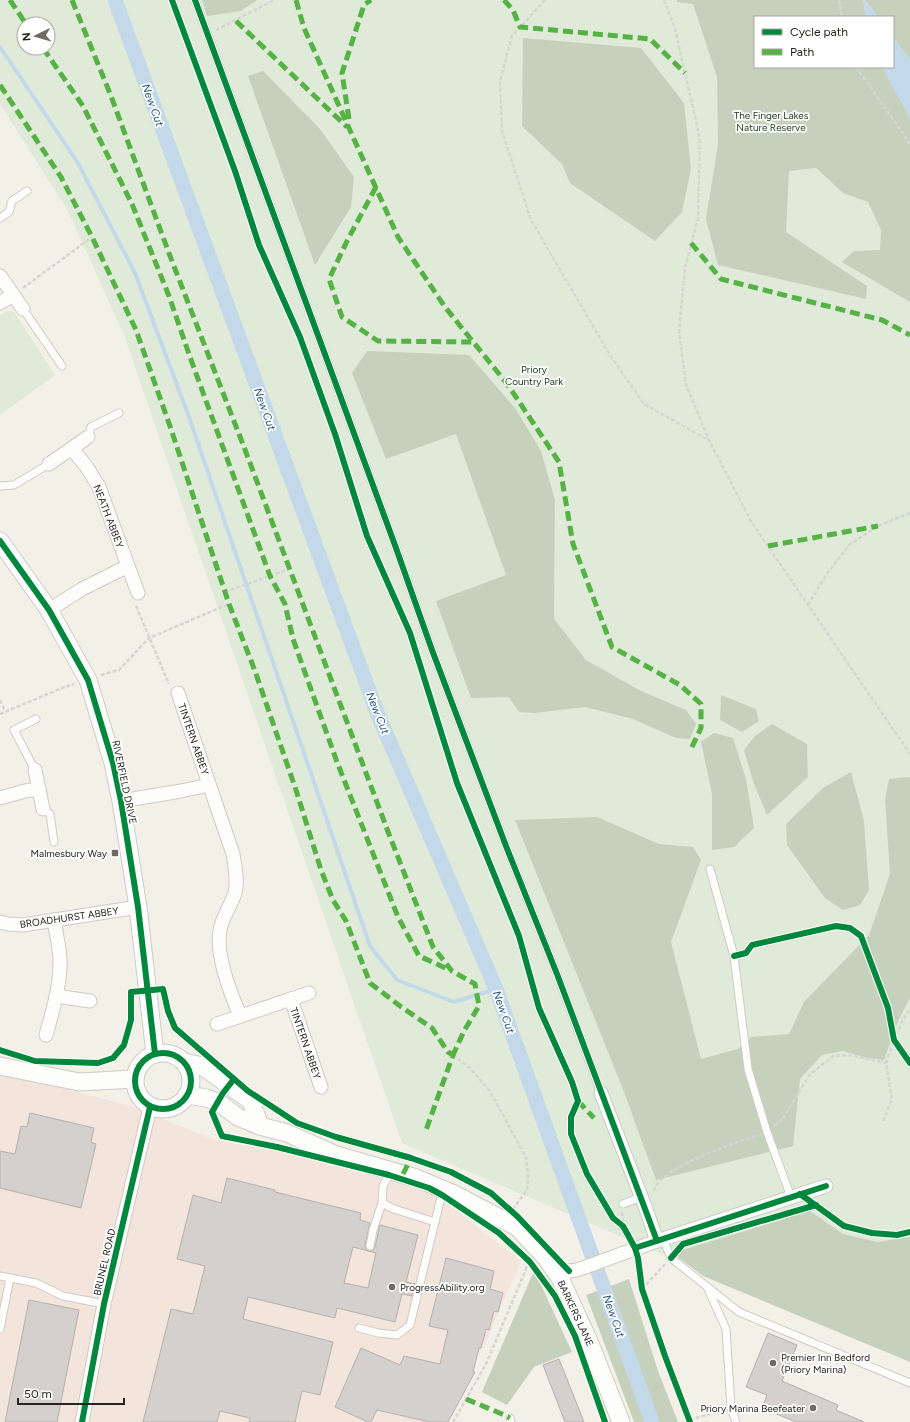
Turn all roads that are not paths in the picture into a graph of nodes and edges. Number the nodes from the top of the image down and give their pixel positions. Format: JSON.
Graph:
{"nodes":[{"id":1,"x":195,"y":0,"type":"edge"},
{"id":2,"x":28,"y":191,"type":"dead end"},
{"id":3,"x":0,"y":218,"type":"edge"},
{"id":4,"x":0,"y":276,"type":"edge"},
{"id":5,"x":13,"y":295,"type":"junction"},
{"id":6,"x":0,"y":303,"type":"edge"},
{"id":7,"x":23,"y":310,"type":"joint"},
{"id":8,"x":62,"y":366,"type":"dead end"},
{"id":9,"x":119,"y":413,"type":"dead end"},
{"id":10,"x":88,"y":437,"type":"joint"},
{"id":11,"x":72,"y":449,"type":"junction"},
{"id":12,"x":49,"y":464,"type":"joint"},
{"id":13,"x":0,"y":486,"type":"edge"},
{"id":14,"x":0,"y":541,"type":"edge"},
{"id":15,"x":128,"y":566,"type":"junction"},
{"id":16,"x":138,"y":593,"type":"road end"},
{"id":17,"x":49,"y":610,"type":"junction"},
{"id":18,"x":178,"y":693,"type":"road end"},
{"id":19,"x":36,"y":719,"type":"dead end"},
{"id":20,"x":35,"y":770,"type":"joint"},
{"id":21,"x":209,"y":785,"type":"junction"},
{"id":22,"x":39,"y":789,"type":"junction"},
{"id":23,"x":0,"y":798,"type":"edge"},
{"id":24,"x":121,"y":801,"type":"junction"},
{"id":25,"x":43,"y":809,"type":"joint"},
{"id":26,"x":54,"y":842,"type":"dead end"},
{"id":27,"x":710,"y":869,"type":"dead end"},
{"id":28,"x":138,"y":907,"type":"junction"},
{"id":29,"x":54,"y":920,"type":"junction"},
{"id":30,"x":0,"y":922,"type":"edge"},
{"id":31,"x":309,"y":993,"type":"dead end"},
{"id":32,"x":56,"y":996,"type":"junction"},
{"id":33,"x":291,"y":999,"type":"junction"},
{"id":34,"x":90,"y":1001,"type":"dead end"},
{"id":35,"x":240,"y":1016,"type":"junction"},
{"id":36,"x":217,"y":1024,"type":"dead end"},
{"id":37,"x":46,"y":1035,"type":"dead end"},
{"id":38,"x":155,"y":1054,"type":"junction"},
{"id":39,"x":184,"y":1062,"type":"junction"},
{"id":40,"x":0,"y":1066,"type":"edge"},
{"id":41,"x":135,"y":1079,"type":"junction"},
{"id":42,"x":321,"y":1087,"type":"dead end"},
{"id":43,"x":601,"y":1093,"type":"joint"},
{"id":44,"x":188,"y":1095,"type":"junction"},
{"id":45,"x":150,"y":1107,"type":"junction"},
{"id":46,"x":260,"y":1126,"type":"junction"},
{"id":47,"x":391,"y":1170,"type":"junction"},
{"id":48,"x":826,"y":1186,"type":"dead end"},
{"id":49,"x":443,"y":1189,"type":"junction"},
{"id":50,"x":641,"y":1197,"type":"junction"},
{"id":51,"x":791,"y":1197,"type":"junction"},
{"id":52,"x":382,"y":1203,"type":"junction"},
{"id":53,"x":623,"y":1204,"type":"dead end"},
{"id":54,"x":435,"y":1222,"type":"junction"},
{"id":55,"x":660,"y":1240,"type":"junction"},
{"id":56,"x":370,"y":1246,"type":"dead end"},
{"id":57,"x":0,"y":1276,"type":"edge"},
{"id":58,"x":10,"y":1278,"type":"junction"},
{"id":59,"x":560,"y":1278,"type":"junction"},
{"id":60,"x":708,"y":1289,"type":"junction"},
{"id":61,"x":104,"y":1304,"type":"junction"},
{"id":62,"x":358,"y":1328,"type":"dead end"},
{"id":63,"x":0,"y":1329,"type":"edge"},
{"id":64,"x":910,"y":1383,"type":"edge"},
{"id":65,"x":82,"y":1422,"type":"edge"},
{"id":66,"x":621,"y":1422,"type":"edge"},
{"id":67,"x":736,"y":1422,"type":"edge"}],
"edges":[{"from":1,"to":43,"type":"lane"},
{"from":2,"to":3,"type":"lane"},
{"from":4,"to":5,"type":"street"},
{"from":5,"to":6,"type":"street"},
{"from":5,"to":7,"type":"street"},
{"from":7,"to":8,"type":"lane"},
{"from":9,"to":10,"type":"lane"},
{"from":10,"to":11,"type":"street"},
{"from":11,"to":12,"type":"street"},
{"from":11,"to":15,"type":"street","name":"NEATH ABBEY"},
{"from":12,"to":13,"type":"lane"},
{"from":14,"to":17,"type":"street","name":"RIVERFIELD DRIVE"},
{"from":15,"to":16,"type":"street","name":"NEATH ABBEY"},
{"from":15,"to":17,"type":"street"},
{"from":17,"to":24,"type":"street","name":"RIVERFIELD DRIVE"},
{"from":18,"to":21,"type":"street","name":"TINTERN ABBEY"},
{"from":19,"to":20,"type":"lane"},
{"from":20,"to":22,"type":"street"},
{"from":21,"to":24,"type":"street","name":"TINTERN ABBEY"},
{"from":21,"to":35,"type":"street","name":"TINTERN ABBEY"},
{"from":22,"to":23,"type":"street"},
{"from":22,"to":25,"type":"street"},
{"from":24,"to":28,"type":"street","name":"RIVERFIELD DRIVE"},
{"from":25,"to":26,"type":"lane"},
{"from":27,"to":51,"type":"lane"},
{"from":28,"to":29,"type":"street","name":"BROADHURST ABBEY"},
{"from":28,"to":38,"type":"street","name":"RIVERFIELD DRIVE"},
{"from":29,"to":30,"type":"street","name":"BROADHURST ABBEY"},
{"from":29,"to":32,"type":"street"},
{"from":31,"to":33,"type":"street","name":"TINTERN ABBEY"},
{"from":32,"to":34,"type":"street"},
{"from":32,"to":37,"type":"street"},
{"from":33,"to":35,"type":"street","name":"TINTERN ABBEY"},
{"from":33,"to":42,"type":"street","name":"TINTERN ABBEY"},
{"from":35,"to":36,"type":"street","name":"TINTERN ABBEY"},
{"from":38,"to":39,"type":"street"},
{"from":38,"to":41,"type":"street"},
{"from":39,"to":44,"type":"street"},
{"from":39,"to":46,"type":"street"},
{"from":40,"to":41,"type":"street"},
{"from":41,"to":45,"type":"street"},
{"from":43,"to":50,"type":"street"},
{"from":44,"to":45,"type":"street"},
{"from":44,"to":46,"type":"street","name":"BARKERS LANE"},
{"from":45,"to":61,"type":"street","name":"BRUNEL ROAD"},
{"from":46,"to":47,"type":"street","name":"BARKERS LANE"},
{"from":47,"to":49,"type":"street","name":"BARKERS LANE"},
{"from":47,"to":52,"type":"lane"},
{"from":48,"to":51,"type":"street"},
{"from":49,"to":54,"type":"lane"},
{"from":49,"to":59,"type":"street","name":"BARKERS LANE"},
{"from":50,"to":53,"type":"lane"},
{"from":50,"to":55,"type":"street"},
{"from":51,"to":55,"type":"street"},
{"from":52,"to":54,"type":"lane"},
{"from":52,"to":56,"type":"lane"},
{"from":54,"to":62,"type":"lane"},
{"from":55,"to":59,"type":"street"},
{"from":55,"to":60,"type":"lane"},
{"from":57,"to":58,"type":"lane"},
{"from":58,"to":61,"type":"lane"},
{"from":58,"to":63,"type":"lane"},
{"from":59,"to":66,"type":"street","name":"BARKERS LANE"},
{"from":60,"to":64,"type":"lane"},
{"from":60,"to":67,"type":"lane"},
{"from":61,"to":65,"type":"street","name":"BRUNEL ROAD"}]}
